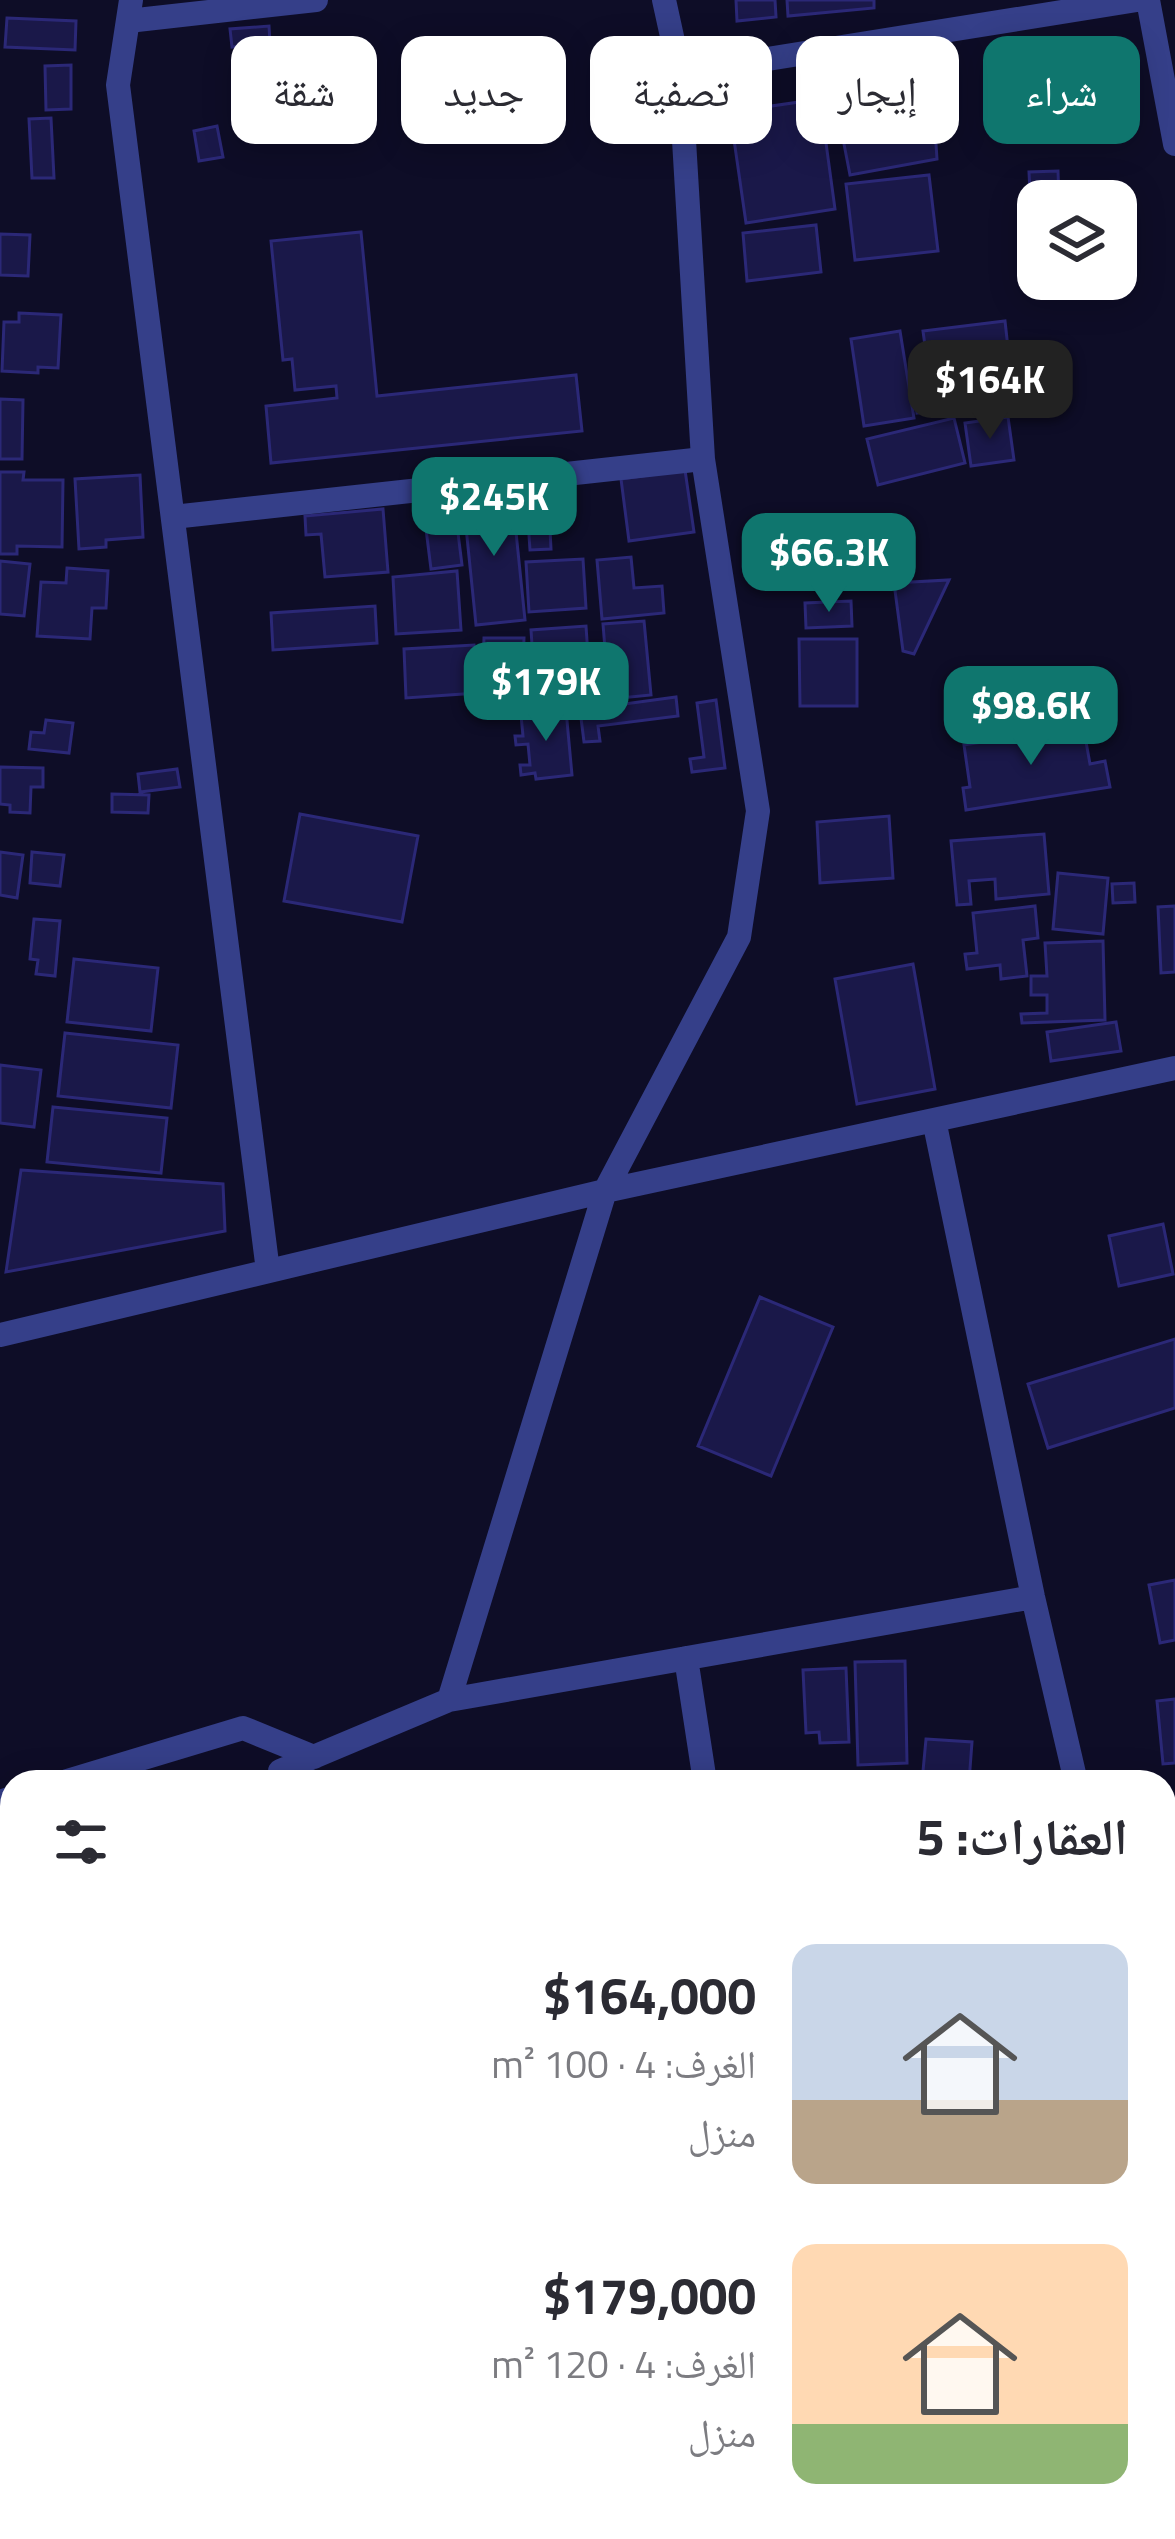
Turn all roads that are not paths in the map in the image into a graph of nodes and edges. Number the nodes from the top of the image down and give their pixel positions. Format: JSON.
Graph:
{"nodes":[{"id":1,"x":316,"y":0,"type":"edge"},
{"id":2,"x":664,"y":0,"type":"edge"},
{"id":3,"x":1137,"y":0,"type":"edge"},
{"id":4,"x":1148,"y":0,"type":"edge"},
{"id":5,"x":129,"y":11,"type":"edge"},
{"id":6,"x":672,"y":36,"type":"edge"},
{"id":7,"x":772,"y":58,"type":"edge"},
{"id":8,"x":684,"y":144,"type":"edge"},
{"id":9,"x":1175,"y":144,"type":"edge"},
{"id":10,"x":703,"y":459,"type":"junction"},
{"id":11,"x":173,"y":518,"type":"junction"},
{"id":12,"x":1175,"y":1068,"type":"edge"},
{"id":13,"x":934,"y":1120,"type":"junction"},
{"id":14,"x":605,"y":1191,"type":"junction"},
{"id":15,"x":268,"y":1271,"type":"junction"},
{"id":16,"x":0,"y":1335,"type":"edge"},
{"id":17,"x":1033,"y":1597,"type":"junction"},
{"id":18,"x":686,"y":1658,"type":"junction"},
{"id":19,"x":449,"y":1700,"type":"junction"},
{"id":20,"x":314,"y":1757,"type":"junction"},
{"id":21,"x":104,"y":1770,"type":"edge"},
{"id":22,"x":285,"y":1770,"type":"edge"},
{"id":23,"x":703,"y":1770,"type":"edge"},
{"id":24,"x":1073,"y":1770,"type":"edge"}],
"edges":[{"from":1,"to":5,"type":"street"},
{"from":2,"to":6,"type":"street"},
{"from":3,"to":7,"type":"street"},
{"from":4,"to":9,"type":"street"},
{"from":5,"to":11,"type":"street"},
{"from":8,"to":10,"type":"street"},
{"from":10,"to":11,"type":"street"},
{"from":10,"to":14,"type":"street"},
{"from":11,"to":15,"type":"street"},
{"from":12,"to":13,"type":"street"},
{"from":13,"to":14,"type":"street"},
{"from":13,"to":17,"type":"street"},
{"from":14,"to":15,"type":"street"},
{"from":14,"to":19,"type":"street"},
{"from":15,"to":16,"type":"street"},
{"from":17,"to":18,"type":"street"},
{"from":17,"to":24,"type":"street"},
{"from":18,"to":19,"type":"street"},
{"from":18,"to":23,"type":"street"},
{"from":19,"to":20,"type":"street"},
{"from":20,"to":21,"type":"street"},
{"from":20,"to":22,"type":"street"}]}
